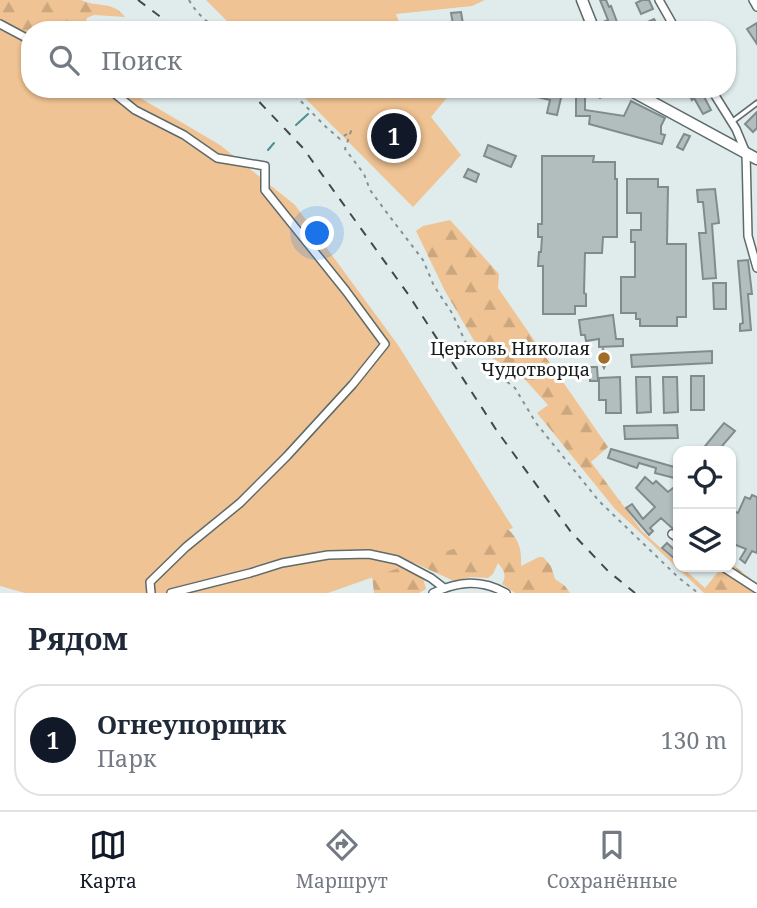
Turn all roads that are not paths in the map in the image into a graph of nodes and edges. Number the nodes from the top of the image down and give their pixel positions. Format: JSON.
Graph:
{"nodes":[{"id":1,"x":582,"y":0,"type":"edge"},
{"id":2,"x":659,"y":0,"type":"edge"},
{"id":3,"x":753,"y":0,"type":"edge"},
{"id":4,"x":757,"y":7,"type":"edge"},
{"id":5,"x":590,"y":21,"type":"edge"},
{"id":6,"x":671,"y":21,"type":"edge"},
{"id":7,"x":0,"y":24,"type":"edge"},
{"id":8,"x":21,"y":35,"type":"edge"},
{"id":9,"x":120,"y":98,"type":"edge"},
{"id":10,"x":645,"y":98,"type":"edge"},
{"id":11,"x":716,"y":98,"type":"edge"},
{"id":12,"x":757,"y":103,"type":"edge"},
{"id":13,"x":731,"y":122,"type":"junction"},
{"id":14,"x":746,"y":153,"type":"junction"},
{"id":15,"x":757,"y":159,"type":"edge"},
{"id":16,"x":757,"y":268,"type":"edge"},
{"id":17,"x":731,"y":572,"type":"edge"},
{"id":18,"x":444,"y":588,"type":"junction"},
{"id":19,"x":757,"y":589,"type":"edge"},
{"id":20,"x":151,"y":593,"type":"edge"},
{"id":21,"x":171,"y":593,"type":"edge"},
{"id":22,"x":433,"y":593,"type":"edge"},
{"id":23,"x":506,"y":593,"type":"edge"}],
"edges":[{"from":1,"to":5,"type":"street"},
{"from":2,"to":6,"type":"street"},
{"from":3,"to":4,"type":"street"},
{"from":7,"to":8,"type":"street"},
{"from":9,"to":20,"type":"street"},
{"from":10,"to":14,"type":"street"},
{"from":11,"to":13,"type":"street"},
{"from":12,"to":13,"type":"lane"},
{"from":13,"to":14,"type":"street"},
{"from":14,"to":15,"type":"street"},
{"from":14,"to":16,"type":"street"},
{"from":17,"to":19,"type":"street"},
{"from":18,"to":21,"type":"street"},
{"from":18,"to":22,"type":"street"},
{"from":18,"to":23,"type":"street"}]}
